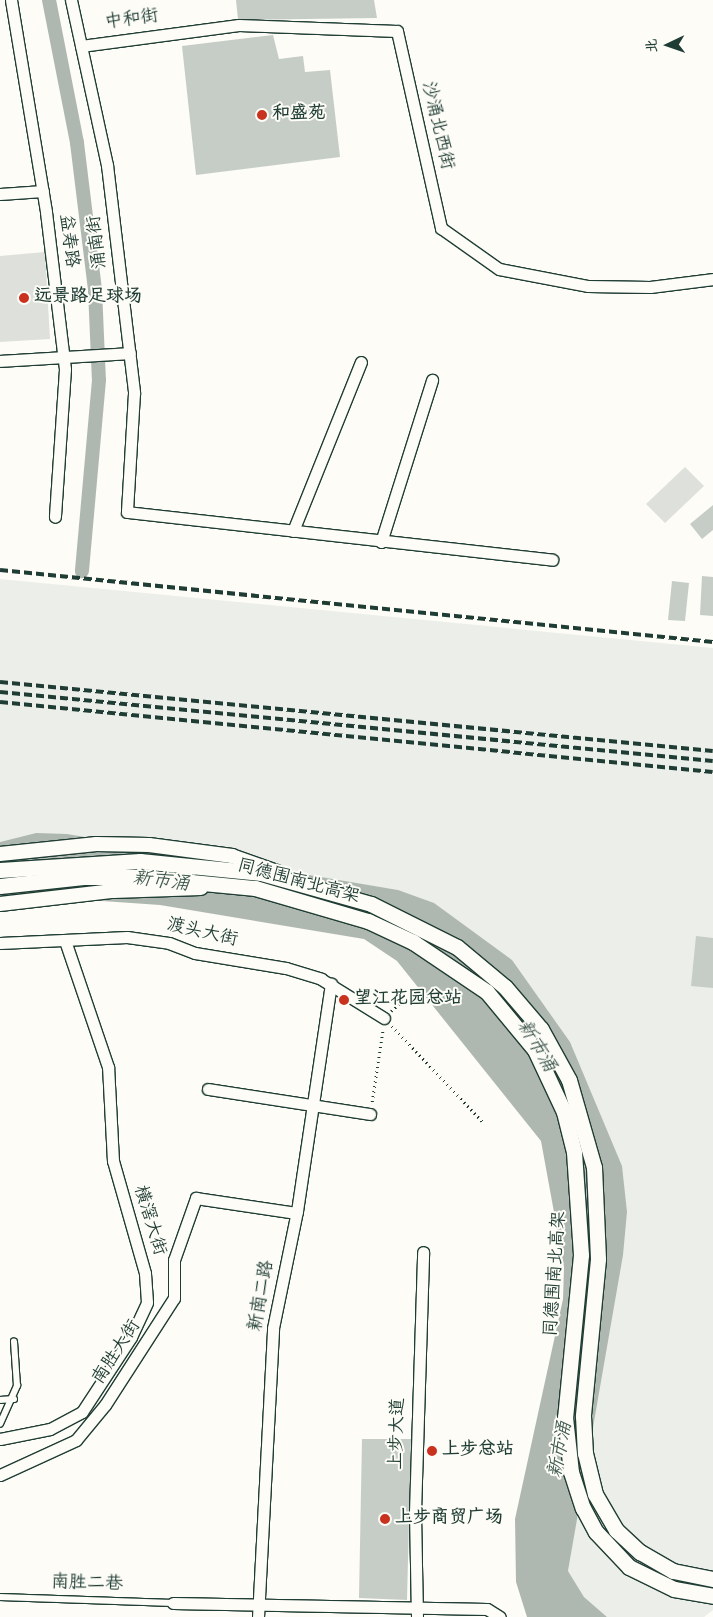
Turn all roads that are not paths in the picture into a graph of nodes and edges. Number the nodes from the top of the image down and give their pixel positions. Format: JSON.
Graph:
{"nodes":[{"id":1,"x":11,"y":0,"type":"edge"},
{"id":2,"x":71,"y":0,"type":"edge"},
{"id":3,"x":397,"y":31,"type":"joint"},
{"id":4,"x":81,"y":46,"type":"junction"},
{"id":5,"x":43,"y":191,"type":"junction"},
{"id":6,"x":0,"y":194,"type":"edge"},
{"id":7,"x":713,"y":279,"type":"edge"},
{"id":8,"x":130,"y":353,"type":"junction"},
{"id":9,"x":64,"y":355,"type":"junction"},
{"id":10,"x":0,"y":362,"type":"edge"},
{"id":11,"x":361,"y":362,"type":"dead end"},
{"id":12,"x":432,"y":380,"type":"dead end"},
{"id":13,"x":55,"y":518,"type":"dead end"},
{"id":14,"x":293,"y":531,"type":"junction"},
{"id":15,"x":380,"y":542,"type":"junction"},
{"id":16,"x":552,"y":560,"type":"dead end"},
{"id":17,"x":0,"y":854,"type":"edge"},
{"id":18,"x":0,"y":870,"type":"edge"},
{"id":19,"x":301,"y":882,"type":"junction"},
{"id":20,"x":0,"y":886,"type":"edge"},
{"id":21,"x":255,"y":888,"type":"junction"},
{"id":22,"x":0,"y":904,"type":"edge"},
{"id":23,"x":66,"y":941,"type":"junction"},
{"id":24,"x":0,"y":943,"type":"edge"},
{"id":25,"x":330,"y":984,"type":"junction"},
{"id":26,"x":384,"y":1018,"type":"road end"},
{"id":27,"x":208,"y":1089,"type":"dead end"},
{"id":28,"x":313,"y":1105,"type":"junction"},
{"id":29,"x":370,"y":1114,"type":"road end"},
{"id":30,"x":296,"y":1213,"type":"junction"},
{"id":31,"x":422,"y":1252,"type":"dead end"},
{"id":32,"x":14,"y":1342,"type":"dead end"},
{"id":33,"x":14,"y":1399,"type":"junction"},
{"id":34,"x":0,"y":1400,"type":"edge"},
{"id":35,"x":0,"y":1424,"type":"edge"},
{"id":36,"x":0,"y":1439,"type":"edge"},
{"id":37,"x":0,"y":1475,"type":"edge"},
{"id":38,"x":713,"y":1579,"type":"edge"},
{"id":39,"x":713,"y":1596,"type":"edge"},
{"id":40,"x":0,"y":1597,"type":"edge"},
{"id":41,"x":173,"y":1603,"type":"joint"},
{"id":42,"x":258,"y":1605,"type":"junction"},
{"id":43,"x":416,"y":1612,"type":"edge"},
{"id":44,"x":258,"y":1617,"type":"edge"},
{"id":45,"x":500,"y":1617,"type":"edge"}],
"edges":[{"from":1,"to":5,"type":"street","name":"益寿路"},
{"from":2,"to":4,"type":"street","name":"涌南街"},
{"from":3,"to":4,"type":"street","name":"中和街"},
{"from":3,"to":7,"type":"street","name":"沙涌北西街"},
{"from":4,"to":8,"type":"street","name":"涌南街"},
{"from":5,"to":6,"type":"street"},
{"from":5,"to":9,"type":"street","name":"益寿路"},
{"from":8,"to":9,"type":"street"},
{"from":8,"to":14,"type":"street","name":"涌南街"},
{"from":9,"to":10,"type":"street"},
{"from":9,"to":13,"type":"street","name":"益寿路"},
{"from":11,"to":14,"type":"street"},
{"from":12,"to":15,"type":"street"},
{"from":14,"to":15,"type":"street"},
{"from":15,"to":16,"type":"street"},
{"from":17,"to":19,"type":"street"},
{"from":18,"to":19,"type":"main road","name":"同德围南北高架"},
{"from":19,"to":38,"type":"main road","name":"同德围南北高架"},
{"from":20,"to":21,"type":"main road","name":"同德围南北高架"},
{"from":21,"to":22,"type":"street"},
{"from":21,"to":39,"type":"main road","name":"同德围南北高架"},
{"from":23,"to":24,"type":"street","name":"渡头大街"},
{"from":23,"to":25,"type":"street","name":"渡头大街"},
{"from":23,"to":36,"type":"street","name":"横滘大街"},
{"from":25,"to":26,"type":"street","name":"渡头大街"},
{"from":25,"to":28,"type":"street","name":"新南二路"},
{"from":27,"to":28,"type":"street"},
{"from":28,"to":29,"type":"street"},
{"from":28,"to":30,"type":"street","name":"新南二路"},
{"from":30,"to":37,"type":"street","name":"南胜大街"},
{"from":30,"to":42,"type":"street","name":"新南二路"},
{"from":31,"to":43,"type":"street","name":"上步大道"},
{"from":32,"to":33,"type":"lane"},
{"from":33,"to":34,"type":"lane"},
{"from":33,"to":35,"type":"lane"},
{"from":40,"to":41,"type":"lane","name":"南胜二巷"},
{"from":41,"to":42,"type":"street"},
{"from":42,"to":43,"type":"street"},
{"from":42,"to":44,"type":"street","name":"新南二路"},
{"from":43,"to":45,"type":"street"}]}
